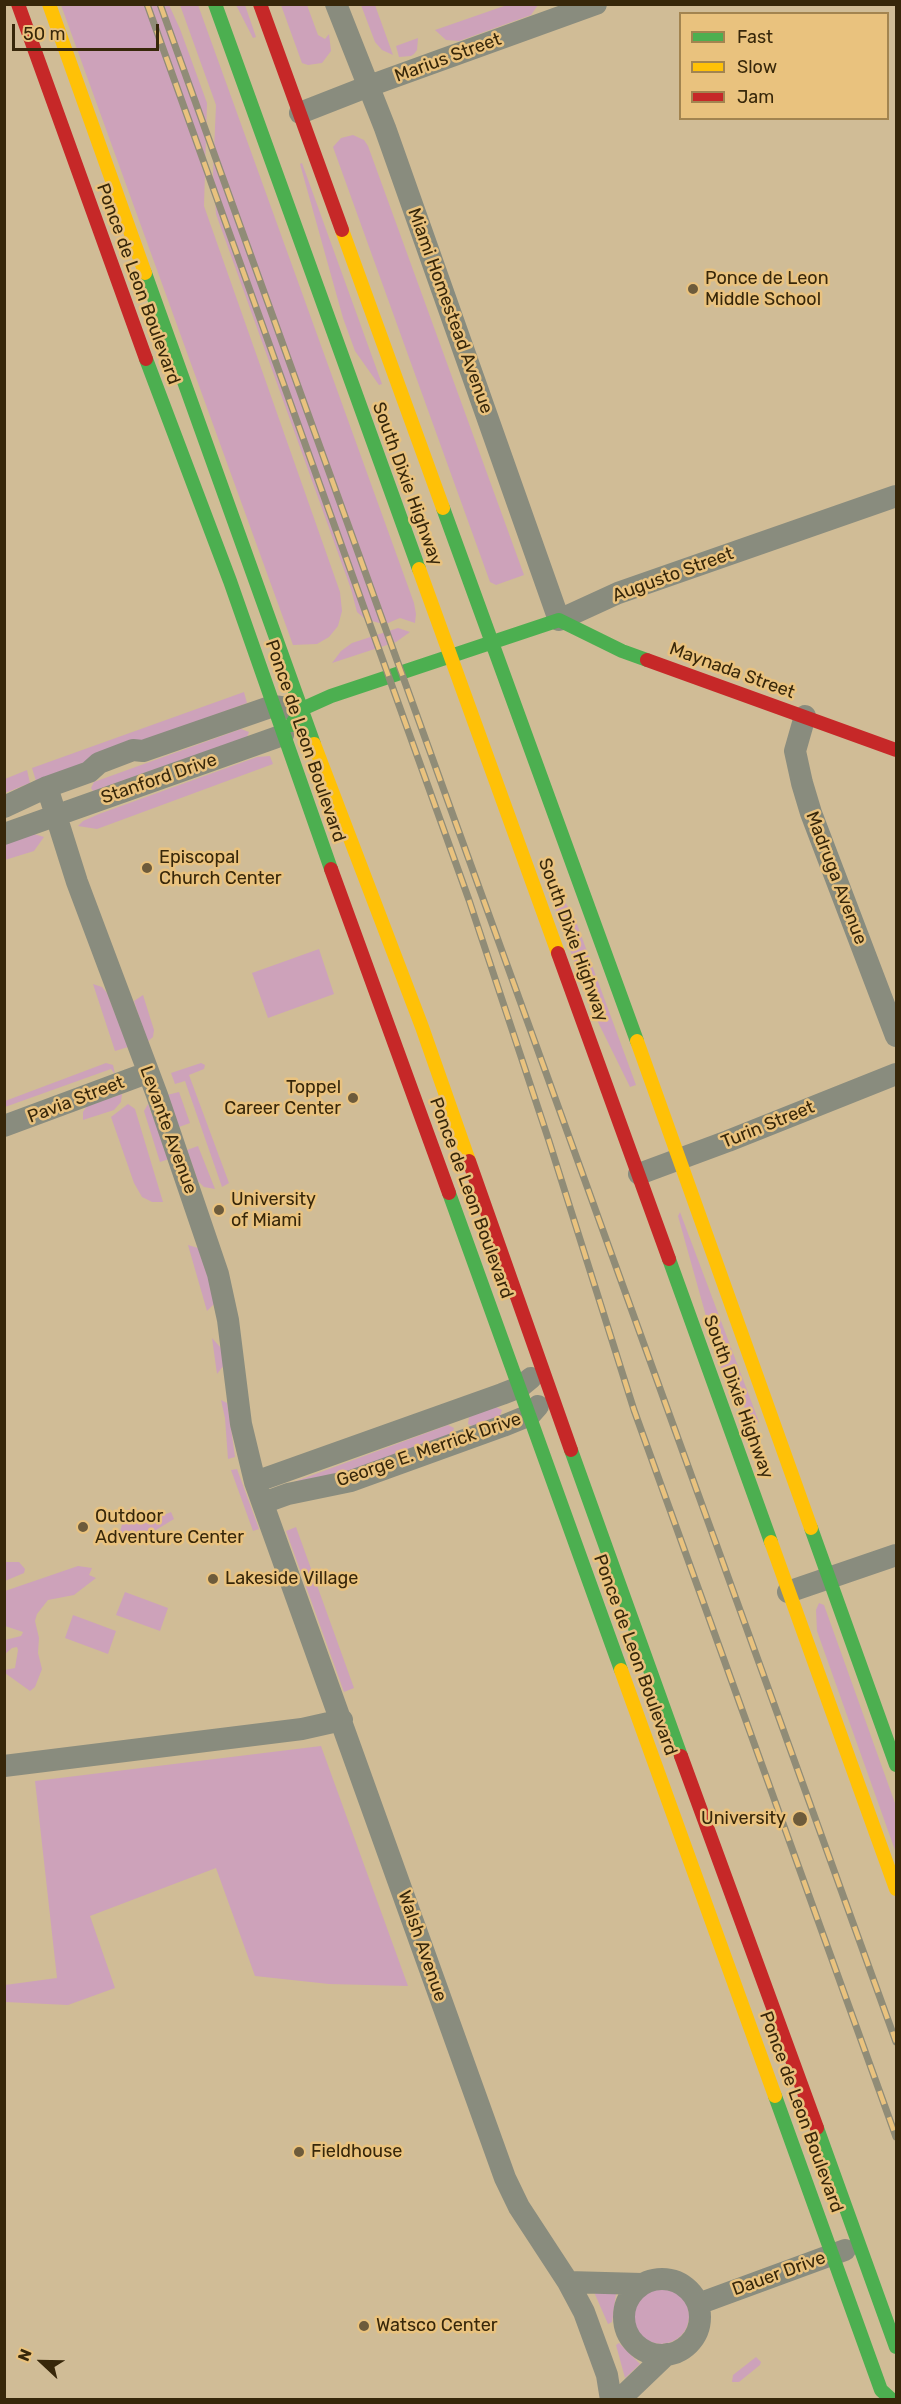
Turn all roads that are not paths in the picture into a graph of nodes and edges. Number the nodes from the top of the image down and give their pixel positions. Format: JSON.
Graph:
{"nodes":[{"id":1,"x":18,"y":4,"type":"edge"},
{"id":2,"x":49,"y":4,"type":"edge"},
{"id":3,"x":215,"y":4,"type":"edge"},
{"id":4,"x":260,"y":4,"type":"edge"},
{"id":5,"x":336,"y":4,"type":"edge"},
{"id":6,"x":596,"y":4,"type":"edge"},
{"id":7,"x":235,"y":60,"type":"junction"},
{"id":8,"x":369,"y":86,"type":"junction"},
{"id":9,"x":261,"y":91,"type":"dead end"},
{"id":10,"x":292,"y":110,"type":"junction"},
{"id":11,"x":290,"y":134,"type":"dead end"},
{"id":12,"x":283,"y":156,"type":"dead end"},
{"id":13,"x":281,"y":186,"type":"junction"},
{"id":14,"x":150,"y":290,"type":"junction"},
{"id":15,"x":124,"y":297,"type":"junction"},
{"id":16,"x":196,"y":415,"type":"junction"},
{"id":17,"x":170,"y":425,"type":"junction"},
{"id":18,"x":897,"y":496,"type":"edge"},
{"id":19,"x":559,"y":620,"type":"junction"},
{"id":20,"x":492,"y":643,"type":"junction"},
{"id":21,"x":450,"y":655,"type":"junction"},
{"id":22,"x":273,"y":706,"type":"junction"},
{"id":23,"x":302,"y":709,"type":"junction"},
{"id":24,"x":805,"y":717,"type":"junction"},
{"id":25,"x":283,"y":735,"type":"junction"},
{"id":26,"x":897,"y":750,"type":"edge"},
{"id":27,"x":47,"y":787,"type":"junction"},
{"id":28,"x":4,"y":807,"type":"edge"},
{"id":29,"x":55,"y":815,"type":"junction"},
{"id":30,"x":4,"y":834,"type":"edge"},
{"id":31,"x":897,"y":1036,"type":"edge"},
{"id":32,"x":147,"y":1072,"type":"junction"},
{"id":33,"x":897,"y":1074,"type":"edge"},
{"id":34,"x":4,"y":1126,"type":"edge"},
{"id":35,"x":680,"y":1160,"type":"junction"},
{"id":36,"x":639,"y":1174,"type":"junction"},
{"id":37,"x":543,"y":1368,"type":"junction"},
{"id":38,"x":520,"y":1387,"type":"junction"},
{"id":39,"x":551,"y":1392,"type":"junction"},
{"id":40,"x":455,"y":1411,"type":"junction"},
{"id":41,"x":530,"y":1415,"type":"junction"},
{"id":42,"x":465,"y":1439,"type":"junction"},
{"id":43,"x":255,"y":1482,"type":"junction"},
{"id":44,"x":263,"y":1503,"type":"junction"},
{"id":45,"x":897,"y":1555,"type":"edge"},
{"id":46,"x":829,"y":1578,"type":"junction"},
{"id":47,"x":788,"y":1592,"type":"junction"},
{"id":48,"x":342,"y":1720,"type":"junction"},
{"id":49,"x":897,"y":1765,"type":"edge"},
{"id":50,"x":4,"y":1766,"type":"edge"},
{"id":51,"x":897,"y":1889,"type":"edge"},
{"id":52,"x":860,"y":2245,"type":"junction"},
{"id":53,"x":833,"y":2254,"type":"junction"},
{"id":54,"x":568,"y":2282,"type":"junction"},
{"id":55,"x":642,"y":2284,"type":"junction"},
{"id":56,"x":698,"y":2304,"type":"junction"},
{"id":57,"x":897,"y":2347,"type":"edge"},
{"id":58,"x":667,"y":2354,"type":"junction"},
{"id":59,"x":611,"y":2400,"type":"edge"},
{"id":60,"x":619,"y":2400,"type":"edge"},
{"id":61,"x":892,"y":2400,"type":"edge"}],
"edges":[{"from":1,"to":15,"type":"main road","name":"Ponce de Leon Boulevard"},
{"from":2,"to":14,"type":"main road","name":"Ponce de Leon Boulevard"},
{"from":3,"to":7,"type":"main road","name":"South Dixie Highway"},
{"from":4,"to":10,"type":"main road","name":"South Dixie Highway"},
{"from":5,"to":8,"type":"street","name":"Miami Homestead Avenue"},
{"from":6,"to":8,"type":"street","name":"Marius Street"},
{"from":7,"to":9,"type":"main road"},
{"from":7,"to":13,"type":"main road","name":"South Dixie Highway"},
{"from":8,"to":10,"type":"street","name":"Marius Street"},
{"from":8,"to":19,"type":"street","name":"Miami Homestead Avenue"},
{"from":10,"to":11,"type":"main road"},
{"from":10,"to":20,"type":"main road","name":"South Dixie Highway"},
{"from":12,"to":13,"type":"main road"},
{"from":13,"to":21,"type":"main road","name":"South Dixie Highway"},
{"from":14,"to":15,"type":"main road"},
{"from":14,"to":16,"type":"main road","name":"Ponce de Leon Boulevard"},
{"from":15,"to":17,"type":"main road","name":"Ponce de Leon Boulevard"},
{"from":16,"to":17,"type":"main road"},
{"from":16,"to":23,"type":"main road","name":"Ponce de Leon Boulevard"},
{"from":17,"to":22,"type":"main road","name":"Ponce de Leon Boulevard"},
{"from":18,"to":19,"type":"street","name":"Augusto Street"},
{"from":19,"to":20,"type":"main road","name":"Augusto Street"},
{"from":19,"to":24,"type":"main road","name":"Maynada Street"},
{"from":20,"to":21,"type":"main road","name":"Augusto Street"},
{"from":20,"to":35,"type":"main road","name":"South Dixie Highway"},
{"from":21,"to":23,"type":"main road"},
{"from":21,"to":36,"type":"main road","name":"South Dixie Highway"},
{"from":22,"to":23,"type":"street","name":"Stanford Drive"},
{"from":22,"to":25,"type":"main road","name":"Ponce de Leon Boulevard"},
{"from":22,"to":27,"type":"street","name":"Stanford Drive"},
{"from":23,"to":25,"type":"main road"},
{"from":23,"to":37,"type":"main road","name":"Ponce de Leon Boulevard"},
{"from":24,"to":26,"type":"main road","name":"Maynada Street"},
{"from":24,"to":31,"type":"street","name":"Madruga Avenue"},
{"from":25,"to":29,"type":"street","name":"Stanford Drive"},
{"from":25,"to":38,"type":"main road","name":"Ponce de Leon Boulevard"},
{"from":27,"to":28,"type":"street","name":"Stanford Drive"},
{"from":27,"to":29,"type":"street","name":"Levante Avenue"},
{"from":29,"to":30,"type":"street","name":"Stanford Drive"},
{"from":29,"to":32,"type":"street","name":"Levante Avenue"},
{"from":32,"to":34,"type":"street","name":"Pavia Street"},
{"from":32,"to":43,"type":"street","name":"Levante Avenue"},
{"from":33,"to":35,"type":"street","name":"Turin Street"},
{"from":35,"to":36,"type":"street","name":"Turin Street"},
{"from":35,"to":46,"type":"main road","name":"South Dixie Highway"},
{"from":36,"to":47,"type":"main road","name":"South Dixie Highway"},
{"from":37,"to":38,"type":"street","name":"George E. Merrick Drive"},
{"from":37,"to":39,"type":"main road","name":"Ponce de Leon Boulevard"},
{"from":38,"to":40,"type":"street","name":"George E. Merrick Drive"},
{"from":38,"to":41,"type":"main road","name":"Ponce de Leon Boulevard"},
{"from":39,"to":41,"type":"street","name":"George E. Merrick Drive"},
{"from":39,"to":52,"type":"main road","name":"Ponce de Leon Boulevard"},
{"from":40,"to":42,"type":"street"},
{"from":40,"to":43,"type":"street","name":"George E. Merrick Drive"},
{"from":41,"to":42,"type":"street","name":"George E. Merrick Drive"},
{"from":41,"to":53,"type":"main road","name":"Ponce de Leon Boulevard"},
{"from":42,"to":44,"type":"street","name":"George E. Merrick Drive"},
{"from":43,"to":44,"type":"street","name":"Walsh Avenue"},
{"from":44,"to":48,"type":"street","name":"Walsh Avenue"},
{"from":45,"to":46,"type":"street"},
{"from":46,"to":47,"type":"street"},
{"from":46,"to":49,"type":"main road","name":"South Dixie Highway"},
{"from":47,"to":51,"type":"main road","name":"South Dixie Highway"},
{"from":48,"to":50,"type":"street"},
{"from":48,"to":54,"type":"street","name":"Walsh Avenue"},
{"from":52,"to":53,"type":"street","name":"Dauer Drive"},
{"from":52,"to":57,"type":"main road","name":"Ponce de Leon Boulevard"},
{"from":53,"to":56,"type":"street","name":"Dauer Drive"},
{"from":53,"to":61,"type":"main road","name":"Ponce de Leon Boulevard"},
{"from":54,"to":55,"type":"street"},
{"from":54,"to":59,"type":"street","name":"Walsh Avenue"},
{"from":55,"to":56,"type":"street"},
{"from":55,"to":58,"type":"street"},
{"from":56,"to":58,"type":"street"},
{"from":58,"to":60,"type":"street"}]}
